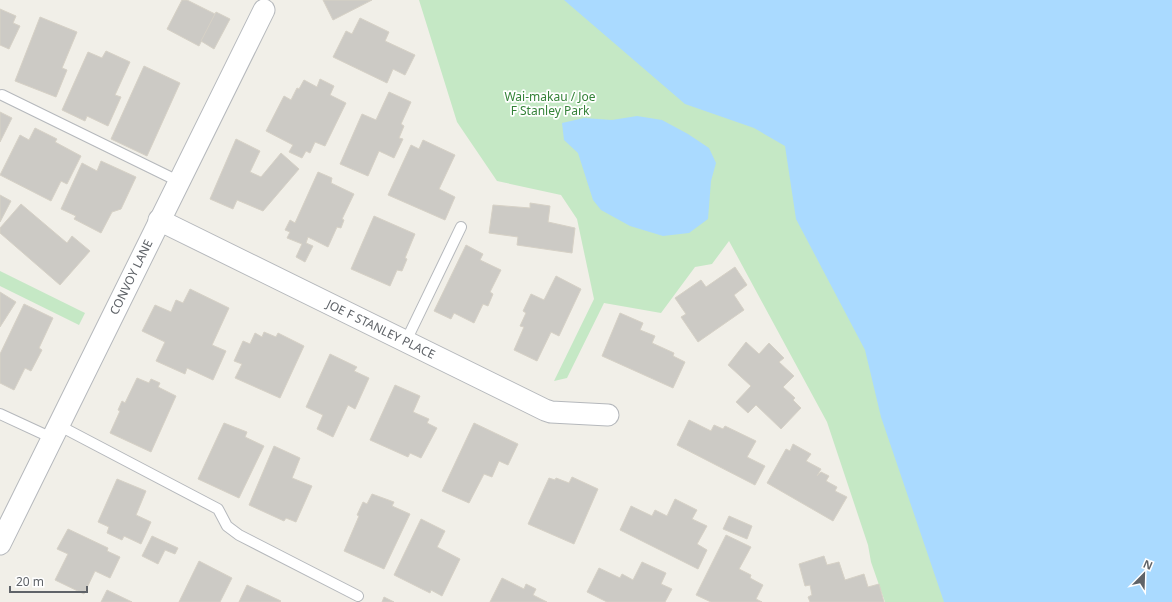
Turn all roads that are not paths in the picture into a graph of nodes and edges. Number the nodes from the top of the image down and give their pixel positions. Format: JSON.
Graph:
{"nodes":[{"id":1,"x":264,"y":10,"type":"dead end"},
{"id":2,"x":2,"y":95,"type":"dead end"},
{"id":3,"x":178,"y":181,"type":"junction"},
{"id":4,"x":159,"y":220,"type":"junction"},
{"id":5,"x":461,"y":227,"type":"dead end"},
{"id":6,"x":406,"y":341,"type":"junction"},
{"id":7,"x":0,"y":414,"type":"edge"},
{"id":8,"x":608,"y":415,"type":"dead end"},
{"id":9,"x":55,"y":431,"type":"junction"},
{"id":10,"x":0,"y":544,"type":"edge"},
{"id":11,"x":358,"y":596,"type":"dead end"}],
"edges":[{"from":1,"to":3,"type":"street","name":"CONVOY LANE"},
{"from":2,"to":3,"type":"lane"},
{"from":3,"to":4,"type":"street","name":"CONVOY LANE"},
{"from":4,"to":6,"type":"street","name":"JOE F STANLEY PLACE"},
{"from":4,"to":9,"type":"street","name":"CONVOY LANE"},
{"from":5,"to":6,"type":"lane"},
{"from":6,"to":8,"type":"street","name":"JOE F STANLEY PLACE"},
{"from":7,"to":9,"type":"lane"},
{"from":9,"to":10,"type":"street","name":"CONVOY LANE"},
{"from":9,"to":11,"type":"lane"}]}
